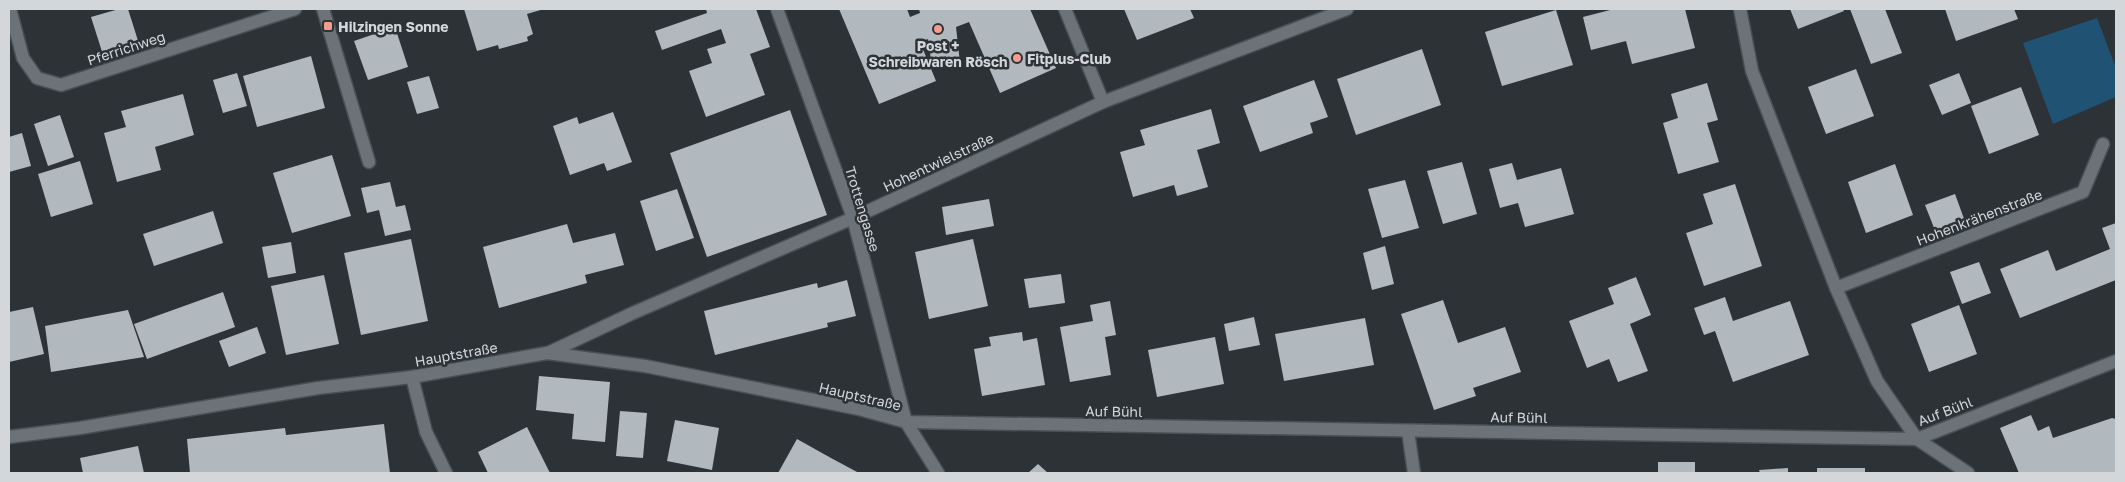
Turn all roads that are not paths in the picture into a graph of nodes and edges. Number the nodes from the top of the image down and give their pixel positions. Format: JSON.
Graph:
{"nodes":[{"id":1,"x":10,"y":9,"type":"edge"},
{"id":2,"x":295,"y":9,"type":"edge"},
{"id":3,"x":322,"y":9,"type":"edge"},
{"id":4,"x":778,"y":9,"type":"edge"},
{"id":5,"x":1065,"y":9,"type":"edge"},
{"id":6,"x":1347,"y":9,"type":"edge"},
{"id":7,"x":1740,"y":9,"type":"edge"},
{"id":8,"x":1103,"y":102,"type":"junction"},
{"id":9,"x":2103,"y":144,"type":"dead end"},
{"id":10,"x":369,"y":162,"type":"dead end"},
{"id":11,"x":853,"y":218,"type":"junction"},
{"id":12,"x":1836,"y":288,"type":"junction"},
{"id":13,"x":547,"y":353,"type":"junction"},
{"id":14,"x":2116,"y":361,"type":"edge"},
{"id":15,"x":412,"y":377,"type":"junction"},
{"id":16,"x":906,"y":422,"type":"junction"},
{"id":17,"x":1408,"y":431,"type":"junction"},
{"id":18,"x":9,"y":437,"type":"edge"},
{"id":19,"x":1917,"y":439,"type":"junction"},
{"id":20,"x":446,"y":473,"type":"edge"},
{"id":21,"x":938,"y":473,"type":"edge"},
{"id":22,"x":1414,"y":473,"type":"edge"},
{"id":23,"x":1968,"y":473,"type":"edge"}],
"edges":[{"from":1,"to":2,"type":"street","name":"Pferrichweg"},
{"from":3,"to":10,"type":"street"},
{"from":4,"to":11,"type":"street","name":"Trottengasse"},
{"from":5,"to":8,"type":"street"},
{"from":6,"to":8,"type":"street","name":"Hohentwielstraße"},
{"from":7,"to":12,"type":"street"},
{"from":8,"to":11,"type":"street","name":"Hohentwielstraße"},
{"from":9,"to":12,"type":"street","name":"Hohenkrähenstraße"},
{"from":11,"to":13,"type":"street","name":"Hohentwielstraße"},
{"from":11,"to":16,"type":"street","name":"Trottengasse"},
{"from":12,"to":19,"type":"street"},
{"from":13,"to":15,"type":"street","name":"Hauptstraße"},
{"from":13,"to":16,"type":"street","name":"Hauptstraße"},
{"from":14,"to":19,"type":"street","name":"Auf Bühl"},
{"from":15,"to":18,"type":"street","name":"Hauptstraße"},
{"from":15,"to":20,"type":"street"},
{"from":16,"to":17,"type":"street","name":"Auf Bühl"},
{"from":16,"to":21,"type":"street","name":"Trottengasse"},
{"from":17,"to":19,"type":"street","name":"Auf Bühl"},
{"from":17,"to":22,"type":"street"},
{"from":19,"to":23,"type":"street"}]}
